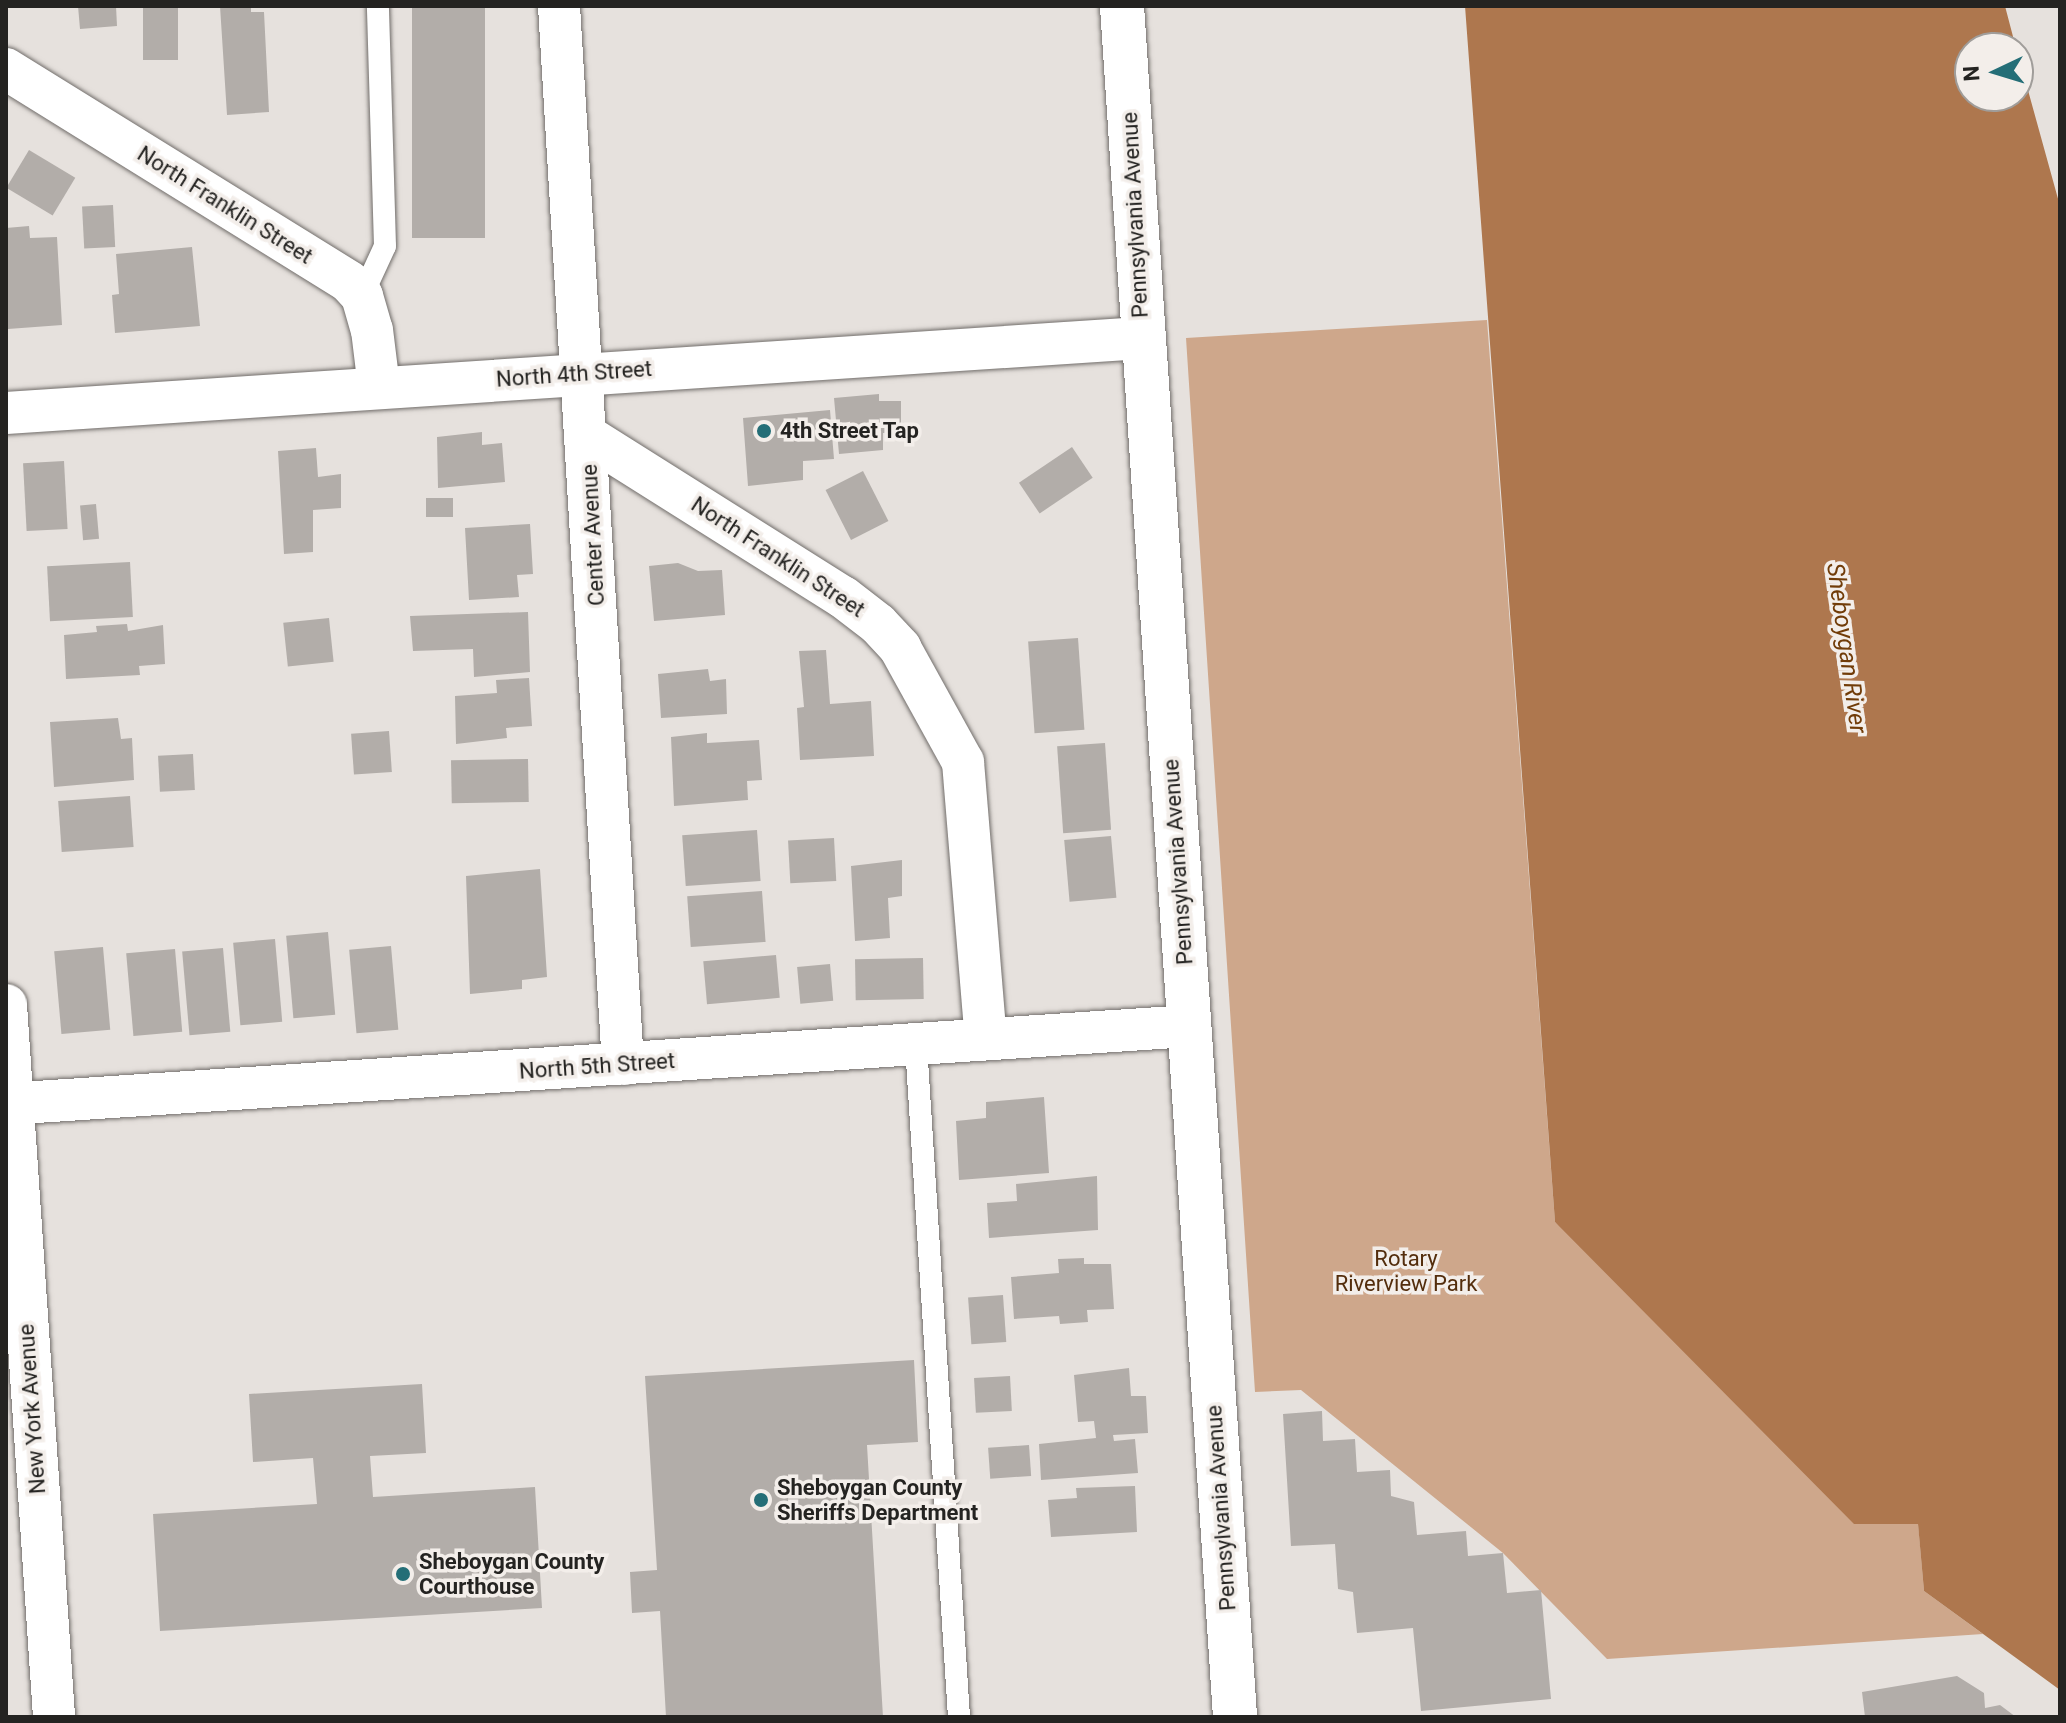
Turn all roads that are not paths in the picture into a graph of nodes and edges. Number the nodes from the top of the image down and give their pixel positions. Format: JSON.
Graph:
{"nodes":[{"id":1,"x":378,"y":6,"type":"edge"},
{"id":2,"x":559,"y":6,"type":"edge"},
{"id":3,"x":1122,"y":6,"type":"edge"},
{"id":4,"x":6,"y":69,"type":"edge"},
{"id":5,"x":362,"y":296,"type":"junction"},
{"id":6,"x":1142,"y":338,"type":"junction"},
{"id":7,"x":583,"y":374,"type":"junction"},
{"id":8,"x":379,"y":387,"type":"junction"},
{"id":9,"x":6,"y":413,"type":"edge"},
{"id":10,"x":587,"y":436,"type":"junction"},
{"id":11,"x":6,"y":1005,"type":"edge"},
{"id":12,"x":1189,"y":1026,"type":"junction"},
{"id":13,"x":986,"y":1039,"type":"junction"},
{"id":14,"x":916,"y":1045,"type":"junction"},
{"id":15,"x":623,"y":1064,"type":"junction"},
{"id":16,"x":10,"y":1104,"type":"edge"},
{"id":17,"x":54,"y":1717,"type":"edge"},
{"id":18,"x":959,"y":1717,"type":"edge"},
{"id":19,"x":1235,"y":1717,"type":"edge"}],
"edges":[{"from":1,"to":5,"type":"lane"},
{"from":2,"to":7,"type":"street","name":"Center Avenue"},
{"from":3,"to":6,"type":"street","name":"Pennsylvania Avenue"},
{"from":4,"to":5,"type":"street","name":"North Franklin Street"},
{"from":5,"to":8,"type":"street"},
{"from":6,"to":7,"type":"street","name":"North 4th Street"},
{"from":6,"to":12,"type":"street","name":"Pennsylvania Avenue"},
{"from":7,"to":8,"type":"street","name":"North 4th Street"},
{"from":7,"to":10,"type":"street","name":"Center Avenue"},
{"from":8,"to":9,"type":"street","name":"North 4th Street"},
{"from":10,"to":13,"type":"street","name":"North Franklin Street"},
{"from":10,"to":15,"type":"street","name":"Center Avenue"},
{"from":11,"to":16,"type":"street","name":"New York Avenue"},
{"from":12,"to":13,"type":"street","name":"North 5th Street"},
{"from":12,"to":19,"type":"street","name":"Pennsylvania Avenue"},
{"from":13,"to":14,"type":"street","name":"North 5th Street"},
{"from":14,"to":15,"type":"street","name":"North 5th Street"},
{"from":14,"to":18,"type":"lane"},
{"from":15,"to":16,"type":"street","name":"North 5th Street"},
{"from":16,"to":17,"type":"street","name":"New York Avenue"}]}
